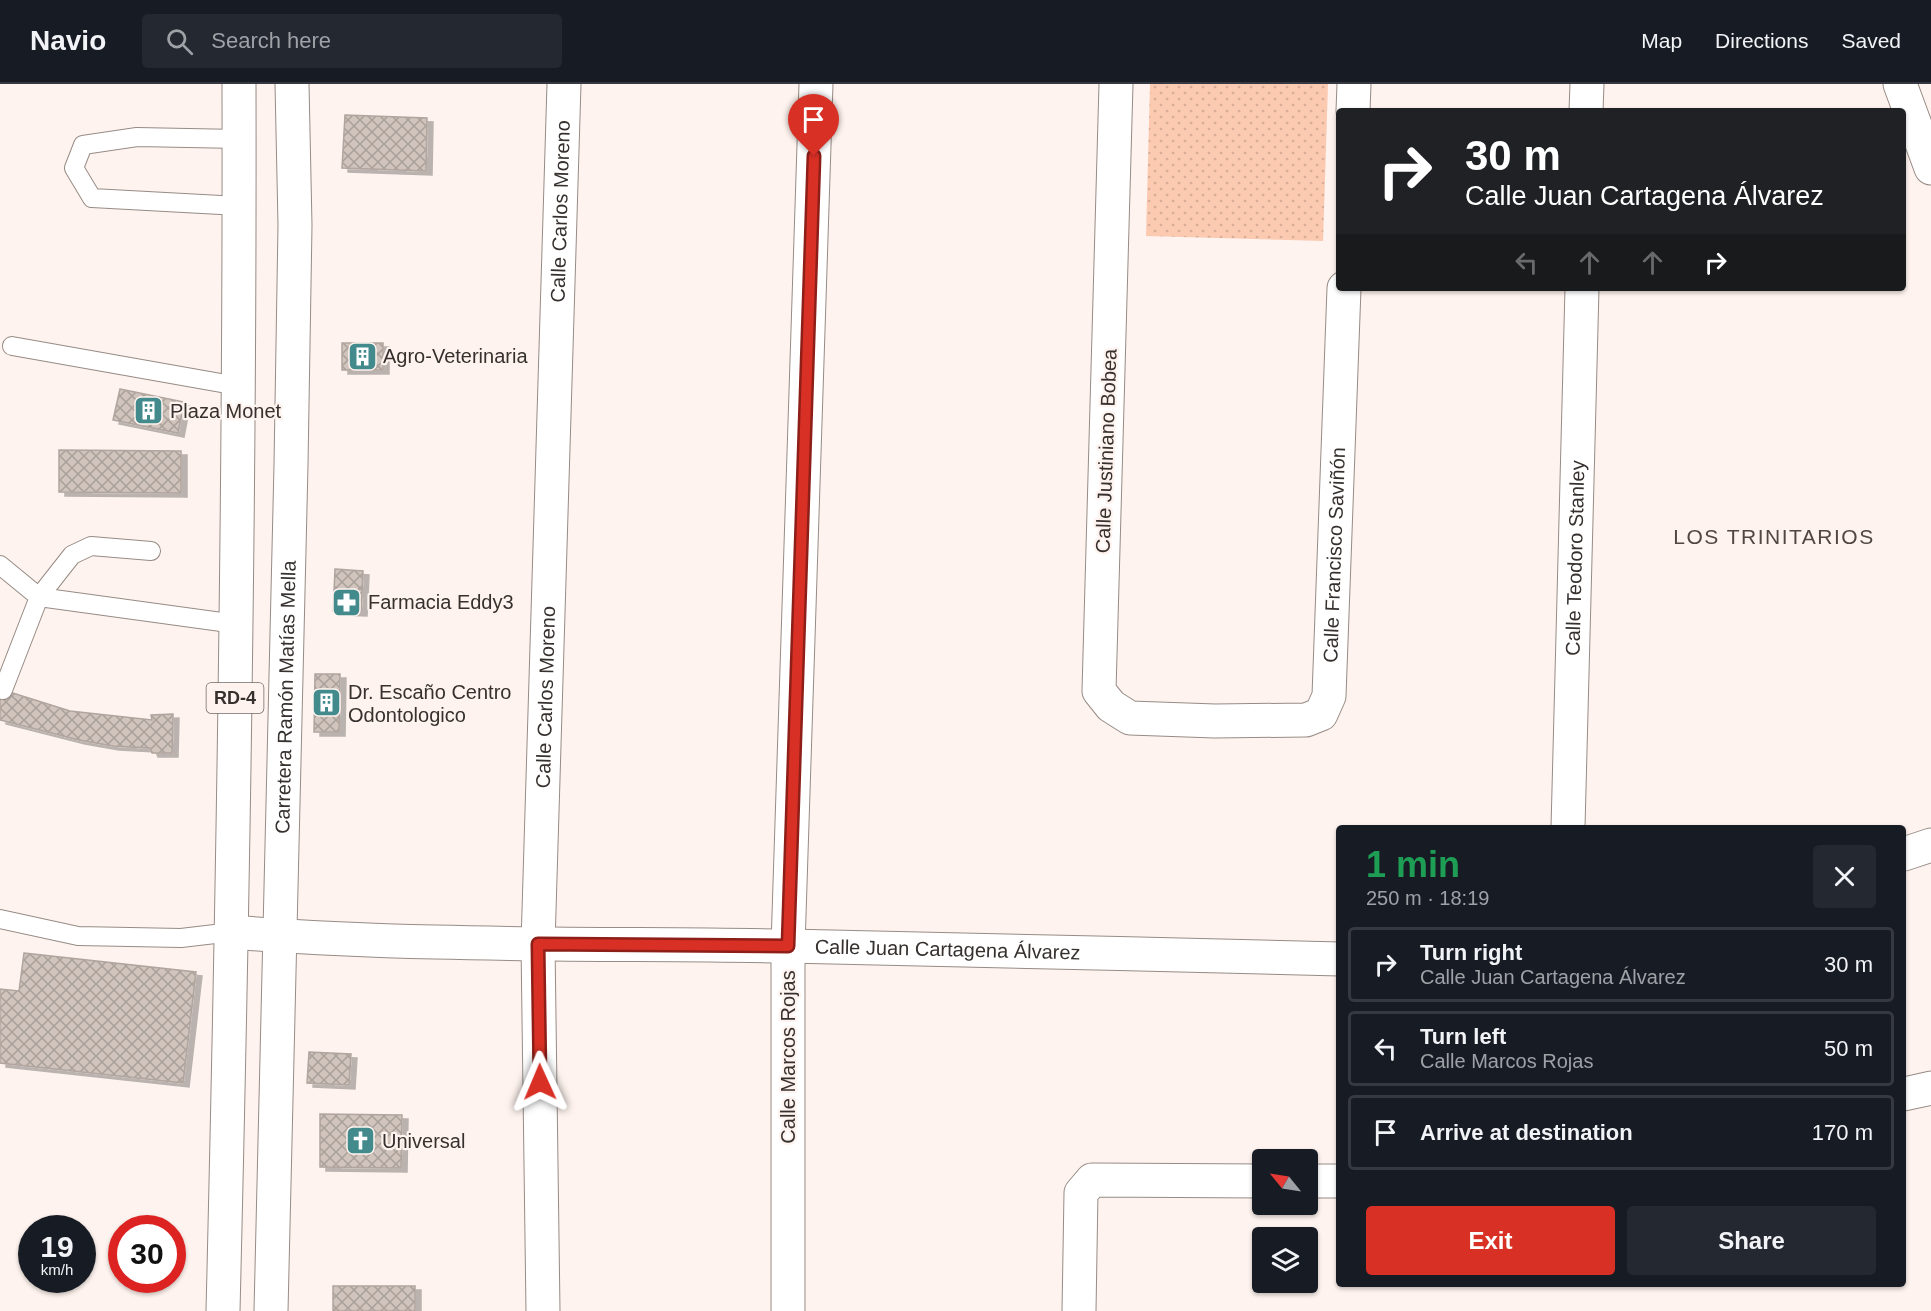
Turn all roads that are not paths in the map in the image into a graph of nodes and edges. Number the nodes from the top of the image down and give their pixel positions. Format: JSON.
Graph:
{"nodes":[{"id":1,"x":239,"y":84,"type":"edge"},
{"id":2,"x":292,"y":84,"type":"edge"},
{"id":3,"x":564,"y":84,"type":"edge"},
{"id":4,"x":816,"y":84,"type":"edge"},
{"id":5,"x":1116,"y":84,"type":"edge"},
{"id":6,"x":1354,"y":84,"type":"edge"},
{"id":7,"x":1587,"y":84,"type":"edge"},
{"id":8,"x":1900,"y":84,"type":"edge"},
{"id":9,"x":1353,"y":108,"type":"edge"},
{"id":10,"x":1586,"y":108,"type":"edge"},
{"id":11,"x":239,"y":139,"type":"junction"},
{"id":12,"x":1931,"y":168,"type":"edge"},
{"id":13,"x":239,"y":206,"type":"junction"},
{"id":14,"x":1344,"y":291,"type":"edge"},
{"id":15,"x":1582,"y":291,"type":"edge"},
{"id":16,"x":12,"y":346,"type":"dead end"},
{"id":17,"x":238,"y":386,"type":"junction"},
{"id":18,"x":151,"y":551,"type":"dead end"},
{"id":19,"x":0,"y":566,"type":"edge"},
{"id":20,"x":39,"y":597,"type":"junction"},
{"id":21,"x":236,"y":624,"type":"junction"},
{"id":22,"x":3,"y":690,"type":"dead end"},
{"id":23,"x":1215,"y":721,"type":"joint"},
{"id":24,"x":1569,"y":825,"type":"edge"},
{"id":25,"x":1931,"y":845,"type":"edge"},
{"id":26,"x":1906,"y":853,"type":"edge"},
{"id":27,"x":0,"y":919,"type":"edge"},
{"id":28,"x":232,"y":932,"type":"junction"},
{"id":29,"x":280,"y":936,"type":"junction"},
{"id":30,"x":538,"y":944,"type":"junction"},
{"id":31,"x":788,"y":946,"type":"junction"},
{"id":32,"x":1336,"y":959,"type":"edge"},
{"id":33,"x":1931,"y":1088,"type":"edge"},
{"id":34,"x":1906,"y":1094,"type":"edge"},
{"id":35,"x":1252,"y":1180,"type":"edge"},
{"id":36,"x":1318,"y":1181,"type":"edge"},
{"id":37,"x":1336,"y":1181,"type":"edge"},
{"id":38,"x":223,"y":1311,"type":"edge"},
{"id":39,"x":271,"y":1311,"type":"edge"},
{"id":40,"x":543,"y":1311,"type":"edge"},
{"id":41,"x":788,"y":1311,"type":"edge"},
{"id":42,"x":1079,"y":1311,"type":"edge"}],
"edges":[{"from":1,"to":11,"type":"street","number":"RD-4"},
{"from":2,"to":29,"type":"street","name":"Carretera Ramón Matías Mella","number":"RD-4"},
{"from":3,"to":30,"type":"street","name":"Calle Carlos Moreno"},
{"from":4,"to":31,"type":"street","name":"Calle Marcos Rojas"},
{"from":5,"to":23,"type":"street","name":"Calle Justiniano Bobea"},
{"from":6,"to":9,"type":"street"},
{"from":7,"to":10,"type":"street"},
{"from":8,"to":12,"type":"street"},
{"from":11,"to":13,"type":"street","number":"RD-4"},
{"from":11,"to":13,"type":"lane"},
{"from":13,"to":17,"type":"street","number":"RD-4"},
{"from":14,"to":23,"type":"street","name":"Calle Francisco Saviñón"},
{"from":15,"to":24,"type":"street","name":"Calle Teodoro Stanley"},
{"from":16,"to":17,"type":"lane"},
{"from":17,"to":21,"type":"street","number":"RD-4"},
{"from":18,"to":20,"type":"lane"},
{"from":19,"to":20,"type":"lane"},
{"from":20,"to":21,"type":"lane"},
{"from":20,"to":22,"type":"lane"},
{"from":21,"to":28,"type":"street","number":"RD-4"},
{"from":25,"to":26,"type":"street"},
{"from":27,"to":28,"type":"lane"},
{"from":28,"to":29,"type":"street","name":"Calle Juan Cartagena Álvarez"},
{"from":28,"to":38,"type":"street","number":"RD-4"},
{"from":29,"to":30,"type":"street","name":"Calle Juan Cartagena Álvarez"},
{"from":29,"to":39,"type":"street","name":"Carretera Ramón Matías Mella","number":"RD-4"},
{"from":30,"to":31,"type":"street","name":"Calle Juan Cartagena Álvarez"},
{"from":30,"to":40,"type":"street","name":"Calle Carlos Moreno"},
{"from":31,"to":32,"type":"street","name":"Calle Juan Cartagena Álvarez"},
{"from":31,"to":41,"type":"street","name":"Calle Marcos Rojas"},
{"from":33,"to":34,"type":"street"},
{"from":35,"to":42,"type":"street"},
{"from":36,"to":37,"type":"street"}]}
